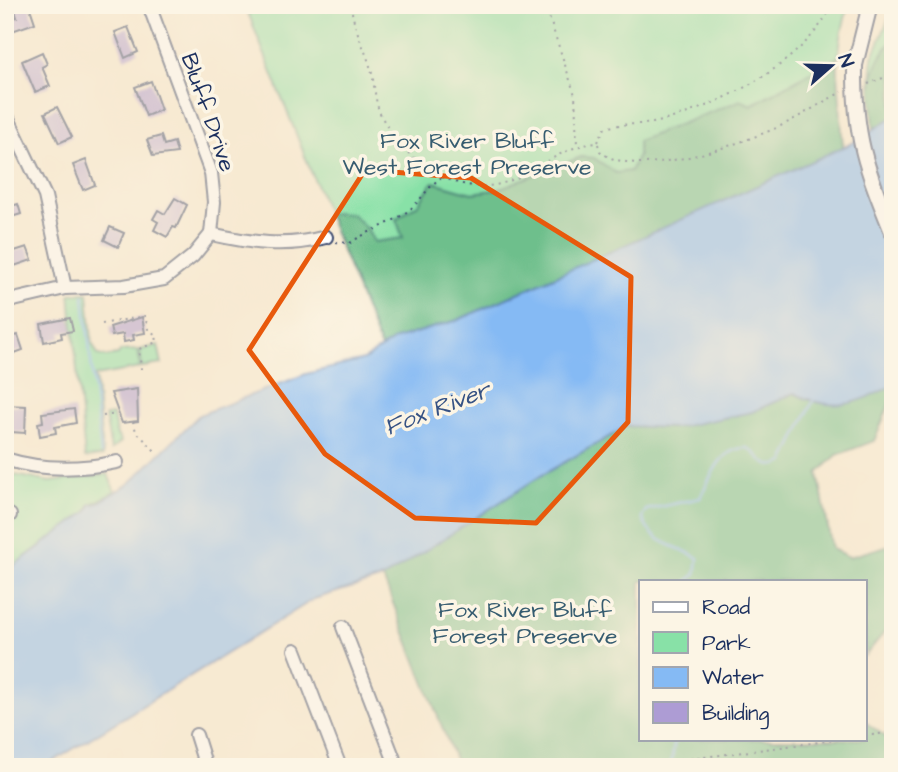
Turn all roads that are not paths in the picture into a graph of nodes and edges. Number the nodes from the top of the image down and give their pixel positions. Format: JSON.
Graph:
{"nodes":[{"id":1,"x":149,"y":5,"type":"edge"},
{"id":2,"x":870,"y":5,"type":"edge"},
{"id":3,"x":5,"y":112,"type":"edge"},
{"id":4,"x":211,"y":234,"type":"junction"},
{"id":5,"x":893,"y":234,"type":"edge"},
{"id":6,"x":326,"y":237,"type":"road end"},
{"id":7,"x":65,"y":288,"type":"junction"},
{"id":8,"x":5,"y":302,"type":"edge"},
{"id":9,"x":5,"y":459,"type":"edge"},
{"id":10,"x":117,"y":462,"type":"dead end"},
{"id":11,"x":343,"y":627,"type":"dead end"},
{"id":12,"x":295,"y":650,"type":"dead end"},
{"id":13,"x":196,"y":735,"type":"dead end"},
{"id":14,"x":206,"y":767,"type":"edge"},
{"id":15,"x":340,"y":767,"type":"edge"},
{"id":16,"x":397,"y":767,"type":"edge"}],
"edges":[{"from":1,"to":4,"type":"street","name":"Bluff Drive"},
{"from":2,"to":5,"type":"main road","bridge":true},
{"from":3,"to":7,"type":"street"},
{"from":4,"to":6,"type":"street"},
{"from":4,"to":7,"type":"street"},
{"from":7,"to":8,"type":"street"},
{"from":9,"to":10,"type":"street"},
{"from":11,"to":16,"type":"street"},
{"from":12,"to":15,"type":"street"},
{"from":13,"to":14,"type":"street"}]}
